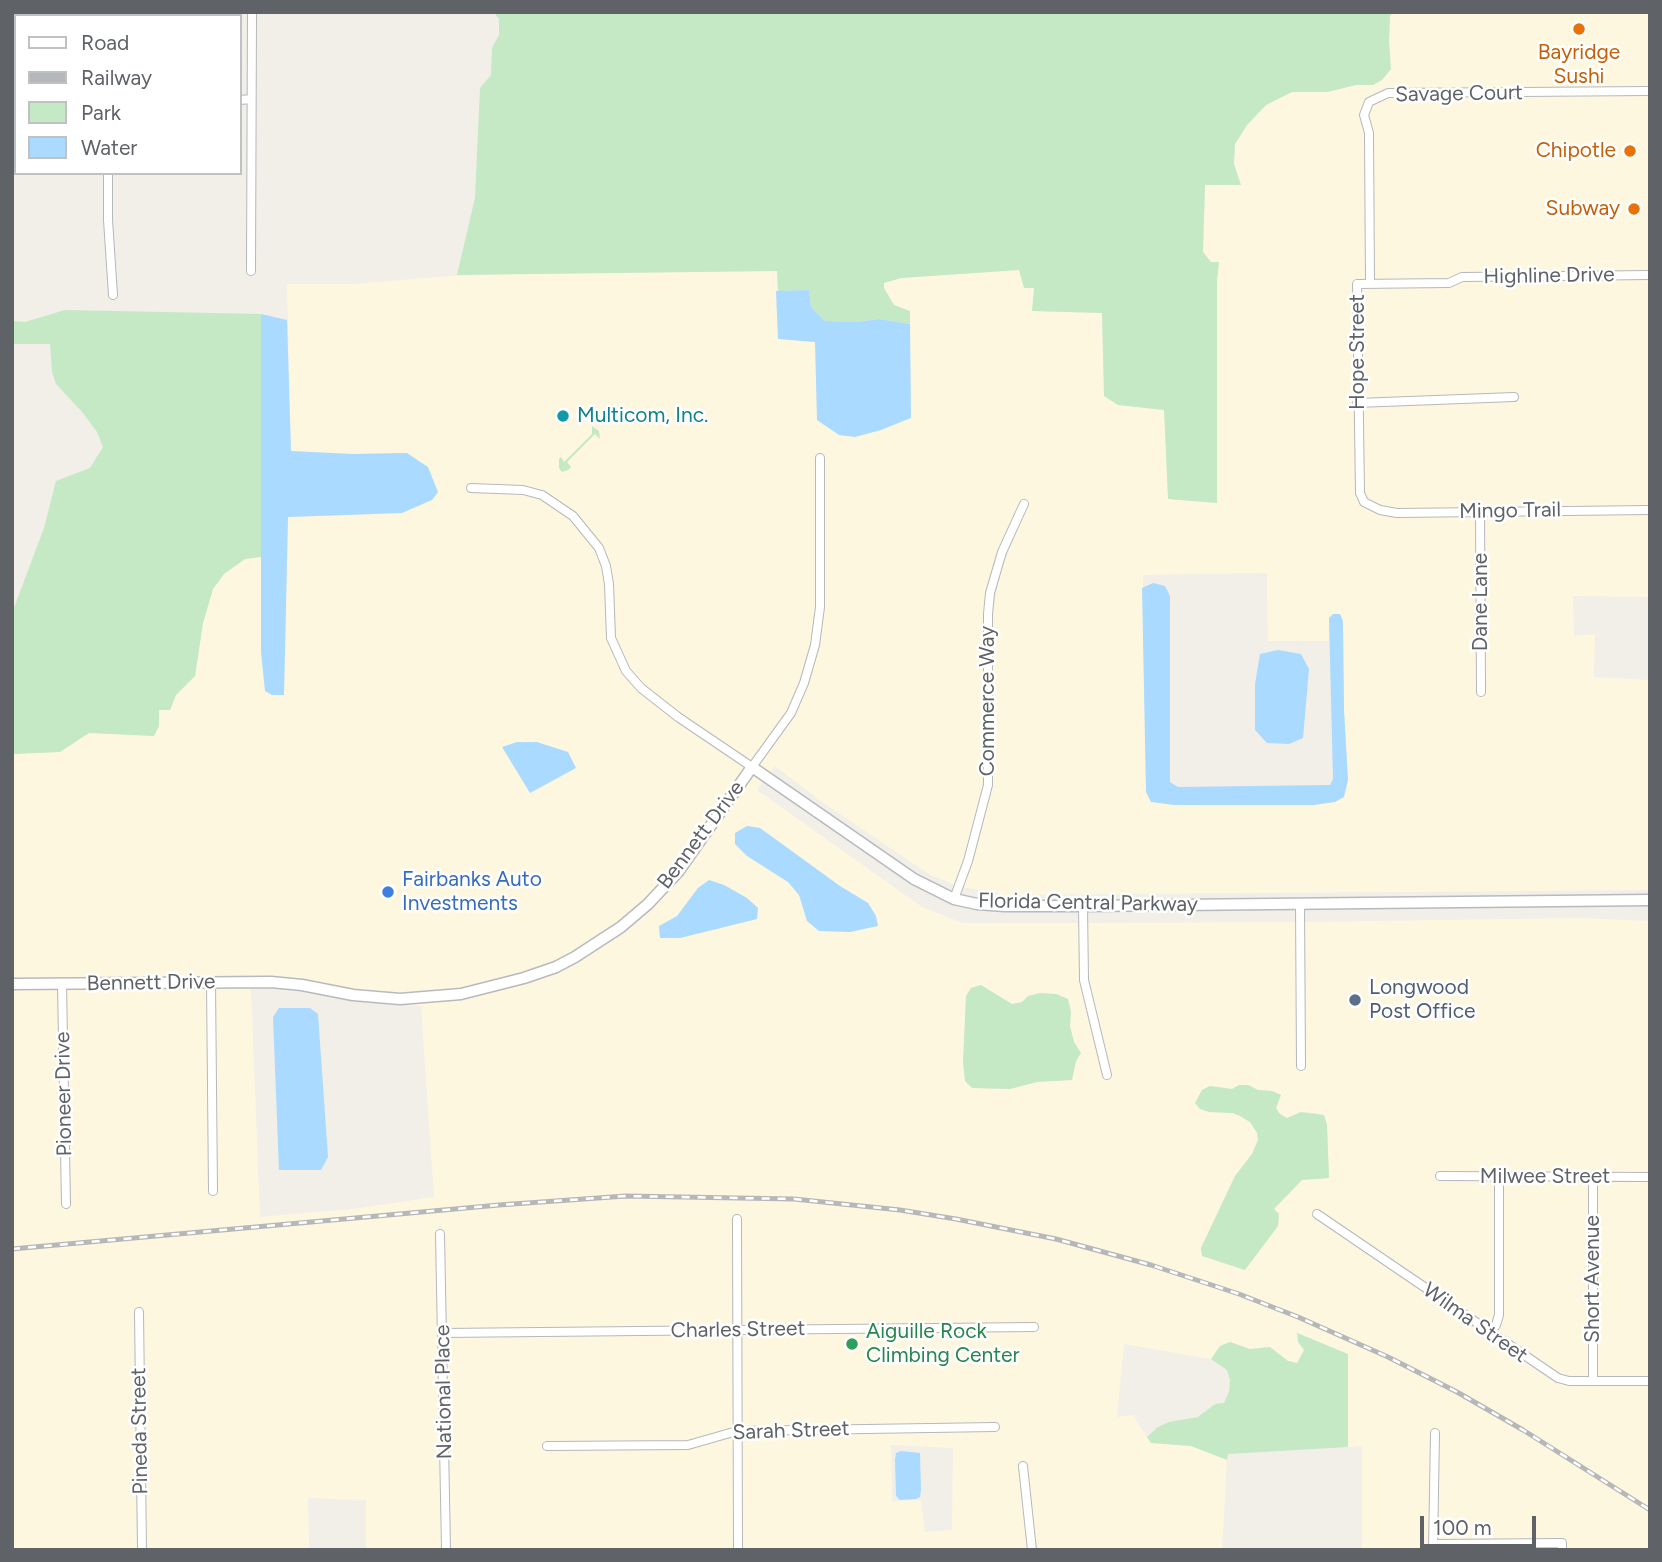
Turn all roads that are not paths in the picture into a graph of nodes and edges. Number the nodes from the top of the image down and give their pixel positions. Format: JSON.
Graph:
{"nodes":[{"id":1,"x":252,"y":12,"type":"edge"},
{"id":2,"x":1650,"y":92,"type":"edge"},
{"id":3,"x":251,"y":99,"type":"junction"},
{"id":4,"x":242,"y":100,"type":"edge"},
{"id":5,"x":108,"y":175,"type":"edge"},
{"id":6,"x":251,"y":271,"type":"dead end"},
{"id":7,"x":1650,"y":275,"type":"edge"},
{"id":8,"x":1449,"y":282,"type":"joint"},
{"id":9,"x":1370,"y":284,"type":"junction"},
{"id":10,"x":113,"y":295,"type":"dead end"},
{"id":11,"x":1514,"y":397,"type":"dead end"},
{"id":12,"x":1357,"y":402,"type":"junction"},
{"id":13,"x":820,"y":458,"type":"dead end"},
{"id":14,"x":471,"y":488,"type":"dead end"},
{"id":15,"x":1024,"y":504,"type":"dead end"},
{"id":16,"x":1371,"y":506,"type":"joint"},
{"id":17,"x":1650,"y":510,"type":"edge"},
{"id":18,"x":1480,"y":511,"type":"junction"},
{"id":19,"x":1481,"y":692,"type":"dead end"},
{"id":20,"x":752,"y":766,"type":"junction"},
{"id":21,"x":954,"y":899,"type":"junction"},
{"id":22,"x":1650,"y":901,"type":"edge"},
{"id":23,"x":1300,"y":903,"type":"junction"},
{"id":24,"x":1083,"y":906,"type":"junction"},
{"id":25,"x":211,"y":982,"type":"junction"},
{"id":26,"x":12,"y":984,"type":"edge"},
{"id":27,"x":62,"y":984,"type":"junction"},
{"id":28,"x":1301,"y":1066,"type":"dead end"},
{"id":29,"x":1107,"y":1075,"type":"dead end"},
{"id":30,"x":1440,"y":1176,"type":"dead end"},
{"id":31,"x":1499,"y":1177,"type":"junction"},
{"id":32,"x":1593,"y":1177,"type":"junction"},
{"id":33,"x":1650,"y":1177,"type":"edge"},
{"id":34,"x":213,"y":1191,"type":"dead end"},
{"id":35,"x":66,"y":1204,"type":"dead end"},
{"id":36,"x":1317,"y":1214,"type":"dead end"},
{"id":37,"x":737,"y":1219,"type":"dead end"},
{"id":38,"x":440,"y":1234,"type":"dead end"},
{"id":39,"x":139,"y":1312,"type":"dead end"},
{"id":40,"x":1034,"y":1327,"type":"dead end"},
{"id":41,"x":737,"y":1331,"type":"junction"},
{"id":42,"x":443,"y":1333,"type":"junction"},
{"id":43,"x":1490,"y":1334,"type":"junction"},
{"id":44,"x":1593,"y":1381,"type":"junction"},
{"id":45,"x":1650,"y":1381,"type":"edge"},
{"id":46,"x":995,"y":1427,"type":"dead end"},
{"id":47,"x":737,"y":1431,"type":"junction"},
{"id":48,"x":1435,"y":1433,"type":"dead end"},
{"id":49,"x":547,"y":1446,"type":"dead end"},
{"id":50,"x":1023,"y":1466,"type":"dead end"},
{"id":51,"x":1562,"y":1546,"type":"edge"},
{"id":52,"x":1433,"y":1547,"type":"edge"},
{"id":53,"x":142,"y":1550,"type":"edge"},
{"id":54,"x":446,"y":1550,"type":"edge"},
{"id":55,"x":738,"y":1550,"type":"edge"},
{"id":56,"x":1032,"y":1550,"type":"edge"}],
"edges":[{"from":1,"to":3,"type":"street"},
{"from":2,"to":9,"type":"street","name":"Savage Court"},
{"from":3,"to":4,"type":"street"},
{"from":3,"to":6,"type":"street"},
{"from":5,"to":10,"type":"street"},
{"from":7,"to":8,"type":"street","name":"Highline Drive"},
{"from":8,"to":9,"type":"street","name":"Hope Street"},
{"from":9,"to":12,"type":"street","name":"Hope Street"},
{"from":11,"to":12,"type":"street"},
{"from":12,"to":16,"type":"street","name":"Hope Street"},
{"from":13,"to":20,"type":"street","name":"Bennett Drive"},
{"from":14,"to":20,"type":"street","name":"Florida Central Parkway"},
{"from":15,"to":21,"type":"street","name":"Commerce Way"},
{"from":16,"to":18,"type":"street","name":"Mingo Trail"},
{"from":17,"to":18,"type":"street","name":"Mingo Trail"},
{"from":18,"to":19,"type":"street","name":"Dane Lane"},
{"from":20,"to":21,"type":"street","name":"Florida Central Parkway"},
{"from":20,"to":25,"type":"street","name":"Bennett Drive"},
{"from":21,"to":24,"type":"street","name":"Florida Central Parkway"},
{"from":22,"to":23,"type":"street","name":"Florida Central Parkway"},
{"from":23,"to":24,"type":"street","name":"Florida Central Parkway"},
{"from":23,"to":28,"type":"street"},
{"from":24,"to":29,"type":"street"},
{"from":25,"to":27,"type":"street","name":"Bennett Drive"},
{"from":25,"to":34,"type":"street"},
{"from":26,"to":27,"type":"street","name":"Bennett Drive"},
{"from":27,"to":35,"type":"street","name":"Pioneer Drive"},
{"from":30,"to":31,"type":"street","name":"Milwee Street"},
{"from":31,"to":32,"type":"street","name":"Milwee Street"},
{"from":31,"to":43,"type":"street"},
{"from":32,"to":33,"type":"street","name":"Milwee Street"},
{"from":32,"to":44,"type":"street","name":"Short Avenue"},
{"from":36,"to":43,"type":"street","name":"Wilma Street"},
{"from":37,"to":41,"type":"street"},
{"from":38,"to":42,"type":"street","name":"National Place"},
{"from":39,"to":53,"type":"street","name":"Pineda Street"},
{"from":40,"to":41,"type":"street","name":"Charles Street"},
{"from":41,"to":42,"type":"street","name":"Charles Street"},
{"from":41,"to":47,"type":"street"},
{"from":42,"to":54,"type":"street","name":"National Place"},
{"from":43,"to":44,"type":"street","name":"Wilma Street"},
{"from":44,"to":45,"type":"street","name":"Wilma Street"},
{"from":46,"to":47,"type":"street","name":"Sarah Street"},
{"from":47,"to":49,"type":"street","name":"Sarah Street"},
{"from":47,"to":55,"type":"street"},
{"from":48,"to":52,"type":"street"},
{"from":50,"to":56,"type":"street"},
{"from":51,"to":52,"type":"street"}]}
